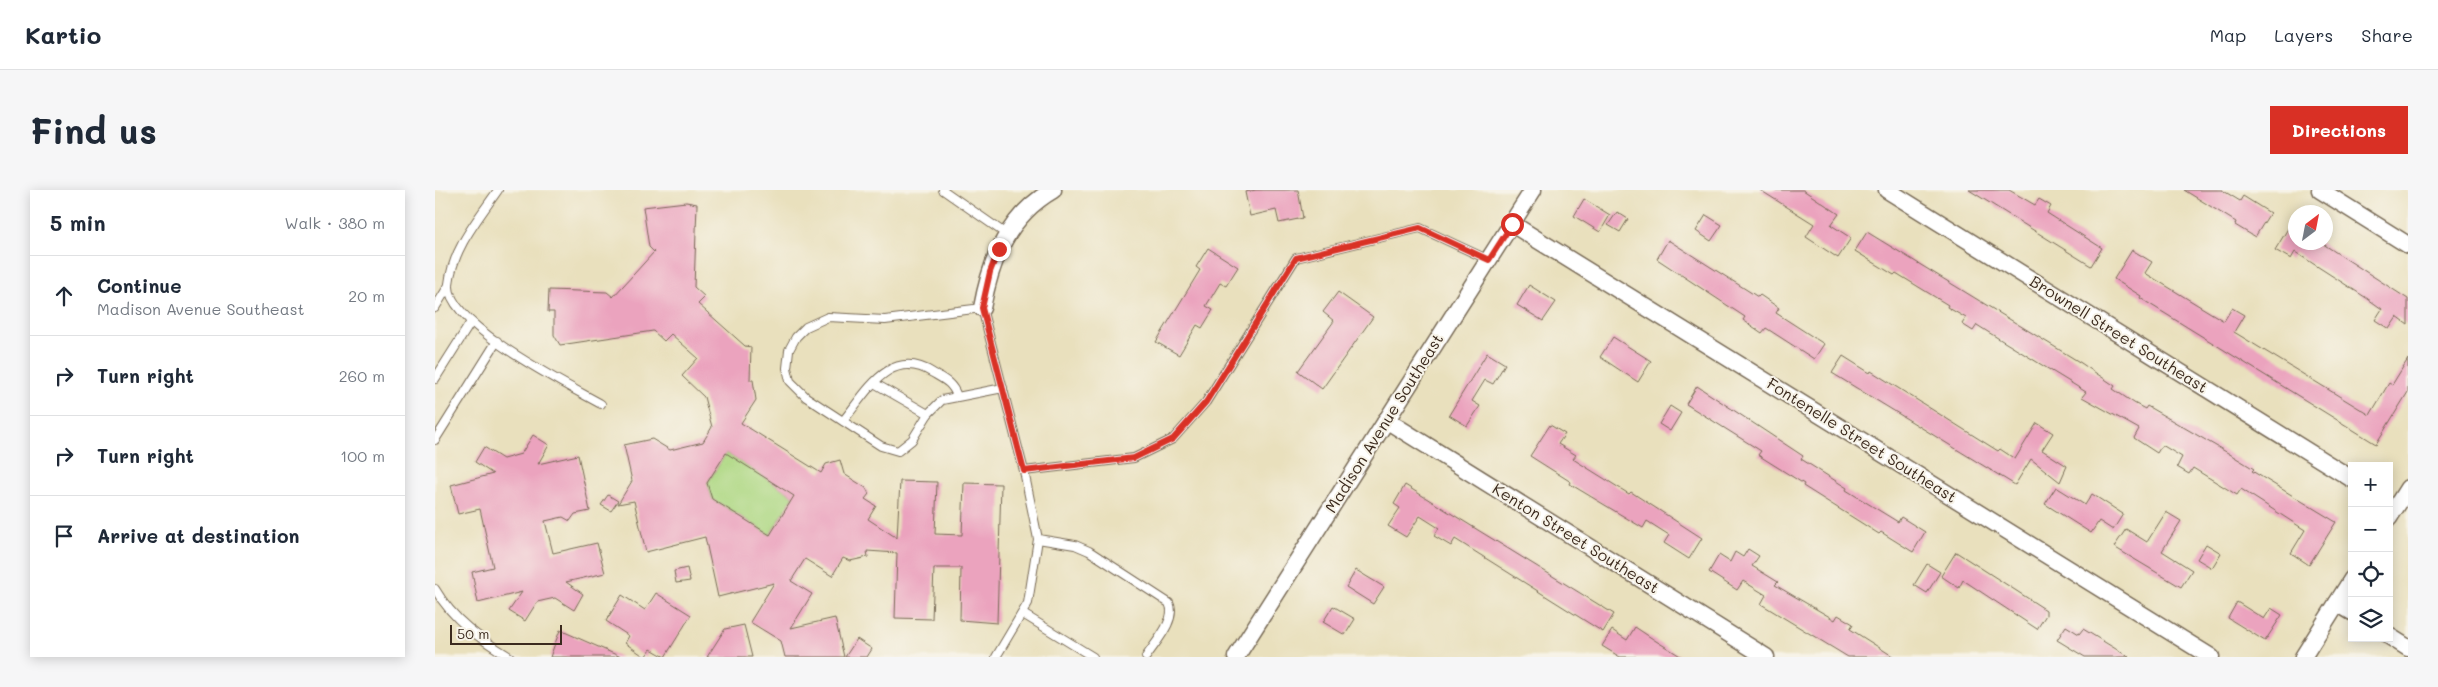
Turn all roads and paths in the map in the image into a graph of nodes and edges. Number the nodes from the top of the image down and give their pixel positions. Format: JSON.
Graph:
{"nodes":[{"id":1,"x":498,"y":190,"type":"edge"},
{"id":2,"x":943,"y":190,"type":"edge"},
{"id":3,"x":1053,"y":190,"type":"edge"},
{"id":4,"x":1533,"y":190,"type":"edge"},
{"id":5,"x":1887,"y":190,"type":"edge"},
{"id":6,"x":2320,"y":190,"type":"edge"},
{"id":7,"x":1512,"y":224,"type":"junction"},
{"id":8,"x":1006,"y":234,"type":"junction"},
{"id":9,"x":2408,"y":244,"type":"edge"},
{"id":10,"x":1489,"y":260,"type":"junction"},
{"id":11,"x":449,"y":285,"type":"junction"},
{"id":12,"x":435,"y":308,"type":"edge"},
{"id":13,"x":982,"y":308,"type":"junction"},
{"id":14,"x":471,"y":322,"type":"junction"},
{"id":15,"x":497,"y":341,"type":"junction"},
{"id":16,"x":435,"y":379,"type":"edge"},
{"id":17,"x":874,"y":383,"type":"junction"},
{"id":18,"x":1003,"y":388,"type":"junction"},
{"id":19,"x":957,"y":396,"type":"junction"},
{"id":20,"x":601,"y":404,"type":"dead end"},
{"id":21,"x":928,"y":414,"type":"junction"},
{"id":22,"x":1386,"y":420,"type":"junction"},
{"id":23,"x":843,"y":421,"type":"junction"},
{"id":24,"x":435,"y":440,"type":"edge"},
{"id":25,"x":1024,"y":471,"type":"junction"},
{"id":26,"x":2348,"y":476,"type":"edge"},
{"id":27,"x":2408,"y":488,"type":"edge"},
{"id":28,"x":2393,"y":508,"type":"edge"},
{"id":29,"x":1038,"y":539,"type":"junction"},
{"id":30,"x":2348,"y":585,"type":"edge"},
{"id":31,"x":435,"y":590,"type":"edge"},
{"id":32,"x":2337,"y":603,"type":"junction"},
{"id":33,"x":2348,"y":610,"type":"edge"},
{"id":34,"x":1023,"y":614,"type":"junction"},
{"id":35,"x":2393,"y":639,"type":"edge"},
{"id":36,"x":2408,"y":648,"type":"edge"},
{"id":37,"x":510,"y":657,"type":"edge"},
{"id":38,"x":996,"y":657,"type":"edge"},
{"id":39,"x":1093,"y":657,"type":"edge"},
{"id":40,"x":1146,"y":657,"type":"edge"},
{"id":41,"x":1236,"y":657,"type":"edge"},
{"id":42,"x":1766,"y":657,"type":"edge"},
{"id":43,"x":2211,"y":657,"type":"edge"},
{"id":44,"x":2303,"y":657,"type":"edge"}],
"edges":[{"from":1,"to":11,"type":"lane"},
{"from":2,"to":8,"type":"lane"},
{"from":3,"to":8,"type":"street"},
{"from":4,"to":7,"type":"street","name":"Madison Avenue Southeast"},
{"from":5,"to":26,"type":"street","name":"Brownell Street Southeast"},
{"from":6,"to":9,"type":"street"},
{"from":7,"to":10,"type":"street","name":"Madison Avenue Southeast"},
{"from":7,"to":43,"type":"street","name":"Fontenelle Street Southeast"},
{"from":8,"to":13,"type":"street"},
{"from":10,"to":22,"type":"street","name":"Madison Avenue Southeast"},
{"from":10,"to":25,"type":"lane"},
{"from":11,"to":12,"type":"lane"},
{"from":11,"to":14,"type":"lane"},
{"from":13,"to":18,"type":"lane"},
{"from":13,"to":23,"type":"lane"},
{"from":14,"to":15,"type":"lane"},
{"from":14,"to":16,"type":"lane"},
{"from":15,"to":20,"type":"lane"},
{"from":15,"to":24,"type":"lane"},
{"from":17,"to":19,"type":"lane"},
{"from":17,"to":21,"type":"lane"},
{"from":17,"to":23,"type":"lane"},
{"from":18,"to":19,"type":"lane"},
{"from":18,"to":25,"type":"lane"},
{"from":19,"to":21,"type":"lane"},
{"from":21,"to":23,"type":"lane"},
{"from":22,"to":41,"type":"street","name":"Madison Avenue Southeast"},
{"from":22,"to":42,"type":"street","name":"Kenton Street Southeast"},
{"from":25,"to":29,"type":"lane"},
{"from":27,"to":28,"type":"street"},
{"from":29,"to":34,"type":"lane"},
{"from":29,"to":40,"type":"lane"},
{"from":30,"to":32,"type":"street"},
{"from":31,"to":37,"type":"lane"},
{"from":32,"to":33,"type":"street"},
{"from":32,"to":44,"type":"street"},
{"from":34,"to":38,"type":"lane"},
{"from":34,"to":39,"type":"lane"},
{"from":35,"to":36,"type":"street"}]}
